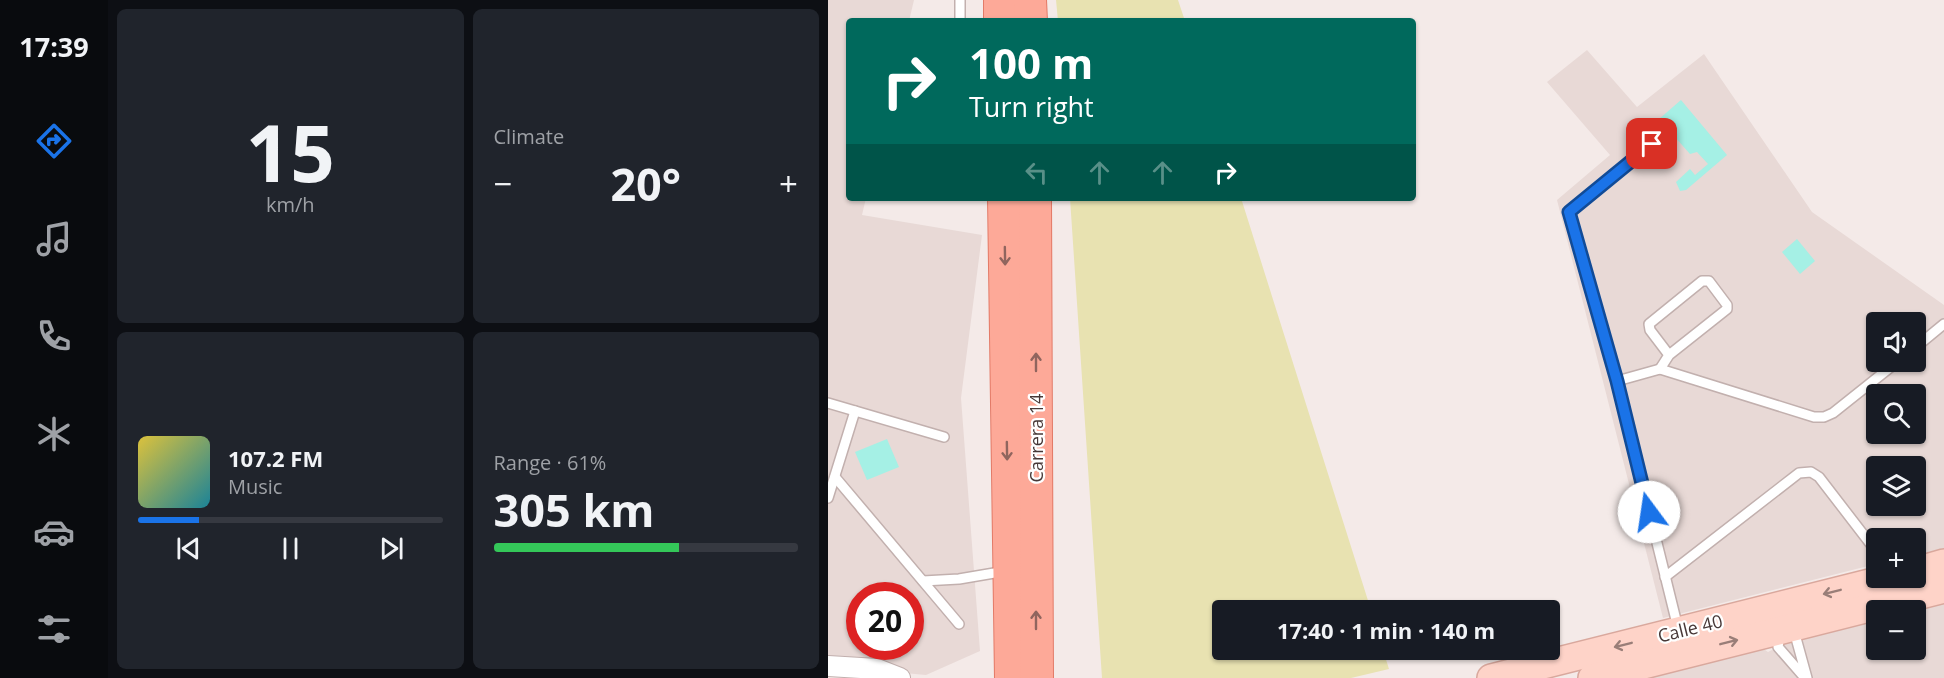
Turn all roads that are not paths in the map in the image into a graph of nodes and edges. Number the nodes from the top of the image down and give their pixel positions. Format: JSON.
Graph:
{"nodes":[{"id":1,"x":960,"y":0,"type":"edge"},
{"id":2,"x":1000,"y":0,"type":"edge"},
{"id":3,"x":1030,"y":0,"type":"edge"},
{"id":4,"x":960,"y":18,"type":"edge"},
{"id":5,"x":1000,"y":18,"type":"edge"},
{"id":6,"x":1031,"y":18,"type":"edge"},
{"id":7,"x":1652,"y":144,"type":"dead end"},
{"id":8,"x":1004,"y":201,"type":"edge"},
{"id":9,"x":1035,"y":201,"type":"edge"},
{"id":10,"x":1944,"y":324,"type":"edge"},
{"id":11,"x":1926,"y":338,"type":"edge"},
{"id":12,"x":1670,"y":355,"type":"junction"},
{"id":13,"x":1660,"y":369,"type":"junction"},
{"id":14,"x":1884,"y":372,"type":"edge"},
{"id":15,"x":1617,"y":381,"type":"junction"},
{"id":16,"x":828,"y":403,"type":"edge"},
{"id":17,"x":855,"y":411,"type":"junction"},
{"id":18,"x":944,"y":437,"type":"dead end"},
{"id":19,"x":835,"y":477,"type":"junction"},
{"id":20,"x":828,"y":498,"type":"edge"},
{"id":21,"x":1866,"y":538,"type":"edge"},
{"id":22,"x":1944,"y":564,"type":"edge"},
{"id":23,"x":1926,"y":568,"type":"edge"},
{"id":24,"x":1008,"y":571,"type":"junction"},
{"id":25,"x":1665,"y":577,"type":"junction"},
{"id":26,"x":923,"y":581,"type":"junction"},
{"id":27,"x":1866,"y":584,"type":"edge"},
{"id":28,"x":1944,"y":589,"type":"edge"},
{"id":29,"x":1772,"y":608,"type":"junction"},
{"id":30,"x":959,"y":624,"type":"dead end"},
{"id":31,"x":1681,"y":643,"type":"junction"},
{"id":32,"x":828,"y":666,"type":"edge"},
{"id":33,"x":900,"y":678,"type":"edge"},
{"id":34,"x":1011,"y":678,"type":"edge"},
{"id":35,"x":1037,"y":678,"type":"edge"},
{"id":36,"x":1491,"y":678,"type":"edge"},
{"id":37,"x":1592,"y":678,"type":"edge"},
{"id":38,"x":1806,"y":678,"type":"edge"}],
"edges":[{"from":1,"to":4,"type":"lane"},
{"from":2,"to":5,"type":"main road"},
{"from":3,"to":6,"type":"main road"},
{"from":7,"to":15,"type":"lane"},
{"from":8,"to":24,"type":"main road","name":"Carrera 14","one_way":true},
{"from":35,"to":9,"type":"main road","name":"Carrera 14","one_way":true},
{"from":10,"to":11,"type":"lane"},
{"from":12,"to":12,"type":"lane"},
{"from":12,"to":13,"type":"lane"},
{"from":13,"to":14,"type":"lane"},
{"from":13,"to":15,"type":"lane"},
{"from":15,"to":25,"type":"lane"},
{"from":16,"to":17,"type":"lane"},
{"from":17,"to":18,"type":"lane"},
{"from":17,"to":19,"type":"lane"},
{"from":19,"to":20,"type":"lane"},
{"from":19,"to":26,"type":"lane"},
{"from":21,"to":25,"type":"lane"},
{"from":22,"to":23,"type":"main road"},
{"from":24,"to":26,"type":"lane"},
{"from":24,"to":34,"type":"main road","name":"Carrera 14"},
{"from":25,"to":31,"type":"lane"},
{"from":26,"to":30,"type":"lane"},
{"from":27,"to":29,"type":"main road","name":"Calle 40","one_way":true},
{"from":28,"to":29,"type":"main road","name":"Calle 40"},
{"from":29,"to":31,"type":"main road","name":"Calle 40"},
{"from":29,"to":38,"type":"lane"},
{"from":29,"to":38,"type":"lane"},
{"from":31,"to":36,"type":"main road","name":"Calle 40","one_way":true},
{"from":31,"to":37,"type":"main road","name":"Calle 40"},
{"from":32,"to":33,"type":"street"}]}
